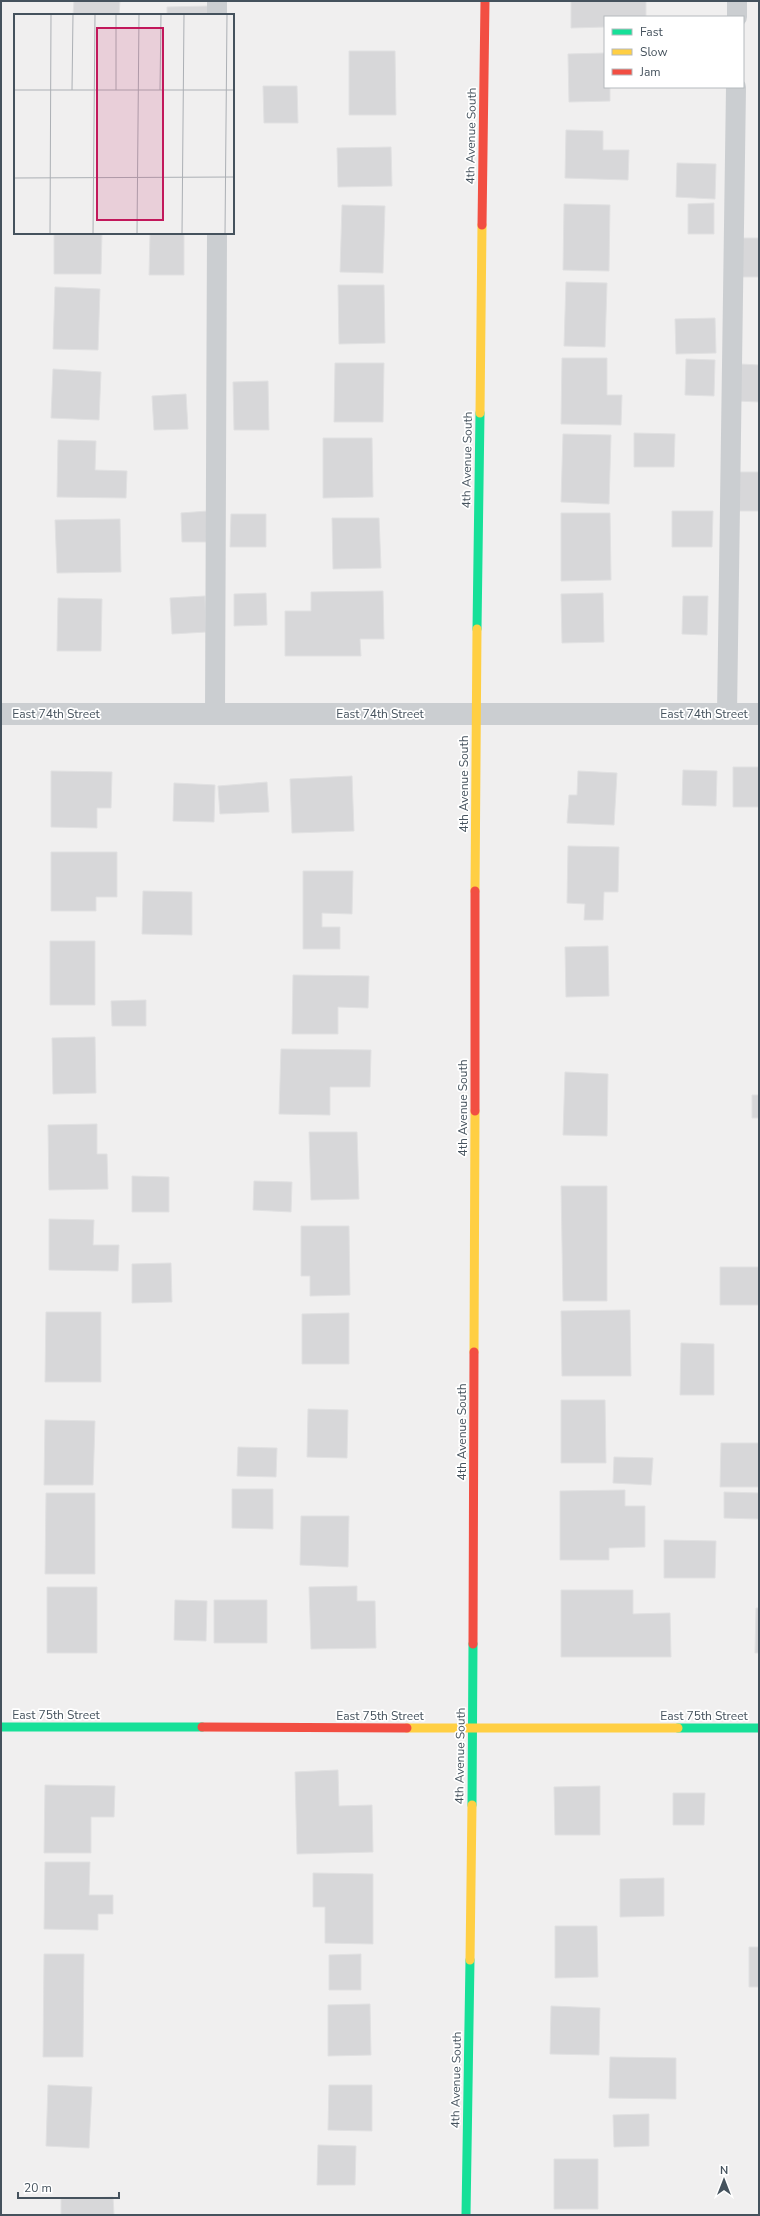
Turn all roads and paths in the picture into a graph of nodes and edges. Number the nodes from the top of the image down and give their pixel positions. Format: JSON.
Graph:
{"nodes":[{"id":1,"x":217,"y":1,"type":"edge"},
{"id":2,"x":484,"y":1,"type":"edge"},
{"id":3,"x":737,"y":1,"type":"edge"},
{"id":4,"x":217,"y":14,"type":"edge"},
{"id":5,"x":737,"y":16,"type":"edge"},
{"id":6,"x":736,"y":88,"type":"edge"},
{"id":7,"x":217,"y":234,"type":"edge"},
{"id":8,"x":1,"y":714,"type":"edge"},
{"id":9,"x":215,"y":714,"type":"junction"},
{"id":10,"x":476,"y":714,"type":"junction"},
{"id":11,"x":727,"y":714,"type":"junction"},
{"id":12,"x":759,"y":714,"type":"edge"},
{"id":13,"x":1,"y":1727,"type":"edge"},
{"id":14,"x":473,"y":1728,"type":"junction"},
{"id":15,"x":759,"y":1728,"type":"edge"},
{"id":16,"x":466,"y":2215,"type":"edge"}],
"edges":[{"from":1,"to":4,"type":"lane"},
{"from":2,"to":10,"type":"street","name":"4th Avenue South"},
{"from":3,"to":5,"type":"lane"},
{"from":6,"to":11,"type":"lane"},
{"from":7,"to":9,"type":"lane"},
{"from":8,"to":9,"type":"street","name":"East 74th Street"},
{"from":9,"to":10,"type":"street","name":"East 74th Street"},
{"from":10,"to":11,"type":"street","name":"East 74th Street"},
{"from":10,"to":14,"type":"street","name":"4th Avenue South"},
{"from":11,"to":12,"type":"street","name":"East 74th Street"},
{"from":13,"to":14,"type":"street","name":"East 75th Street"},
{"from":14,"to":15,"type":"street","name":"East 75th Street"},
{"from":14,"to":16,"type":"street","name":"4th Avenue South"}]}
